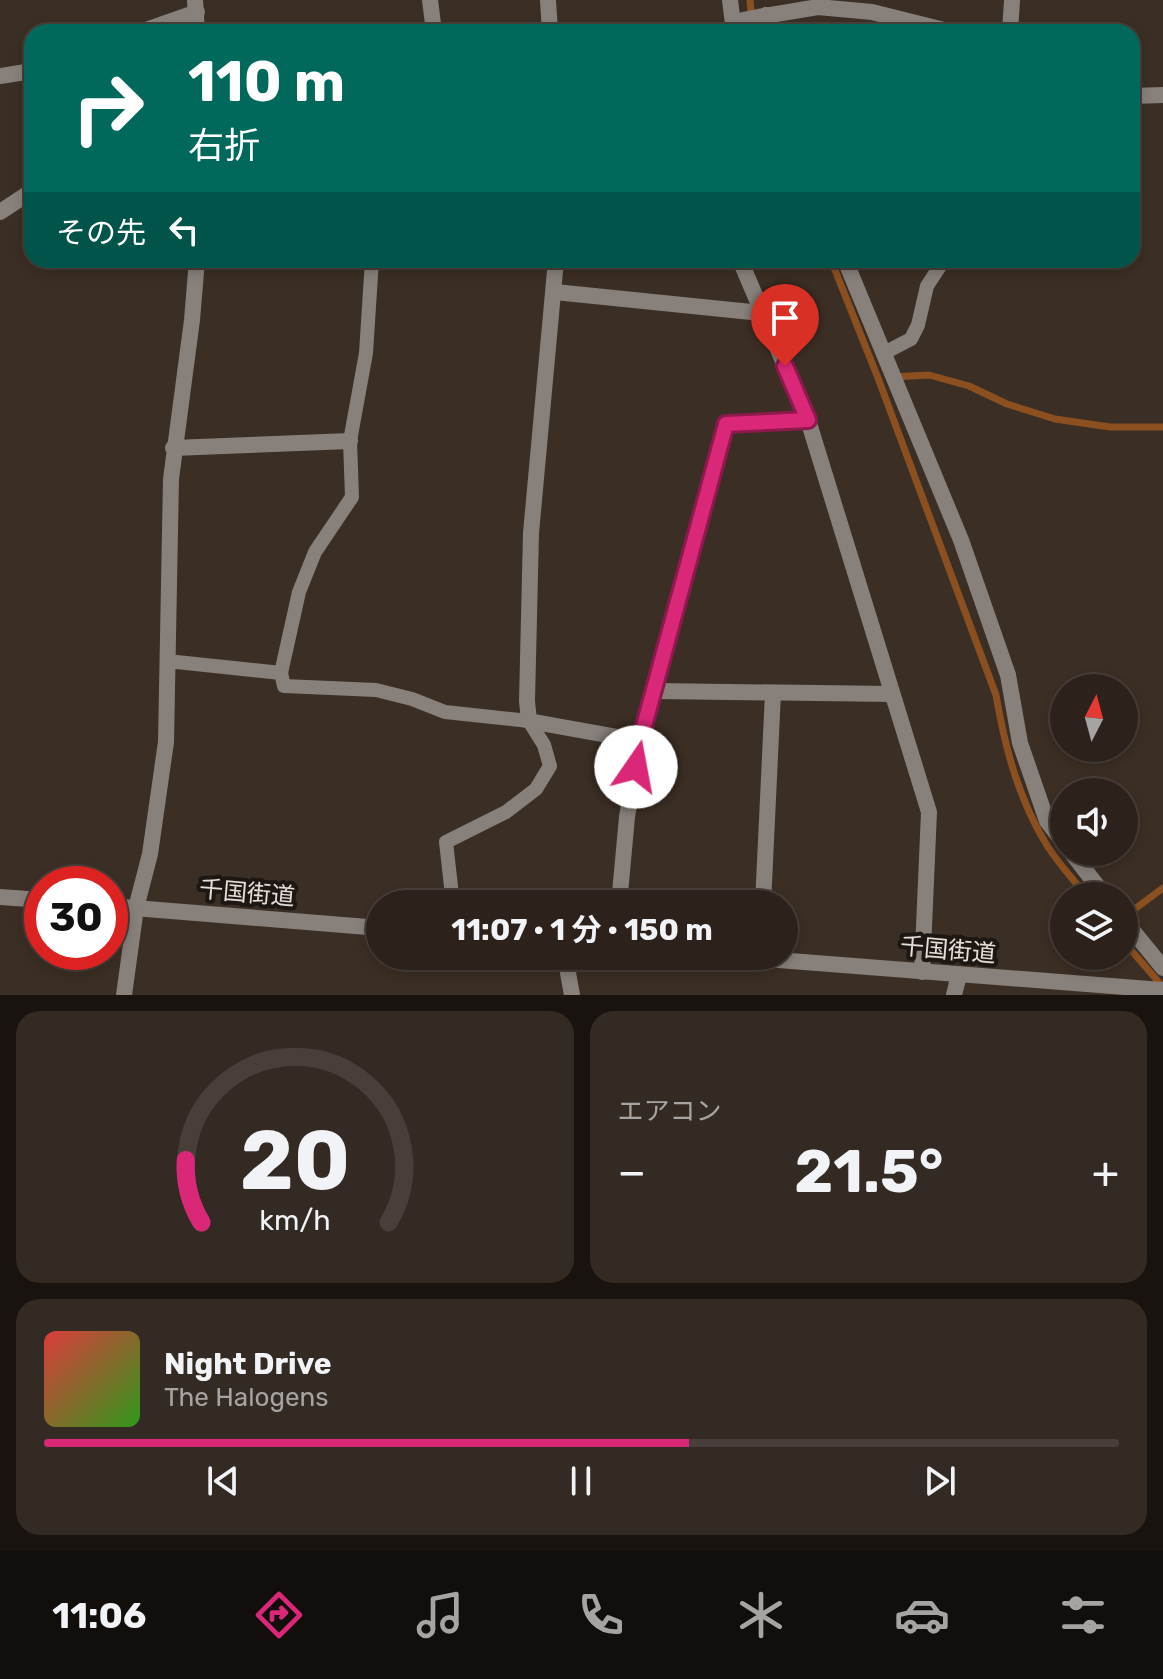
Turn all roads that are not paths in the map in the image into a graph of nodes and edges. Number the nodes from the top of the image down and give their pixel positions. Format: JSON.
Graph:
{"nodes":[{"id":1,"x":430,"y":0,"type":"edge"},
{"id":2,"x":548,"y":0,"type":"edge"},
{"id":3,"x":730,"y":0,"type":"edge"},
{"id":4,"x":1012,"y":0,"type":"edge"},
{"id":5,"x":196,"y":6,"type":"edge"},
{"id":6,"x":157,"y":24,"type":"edge"},
{"id":7,"x":433,"y":24,"type":"edge"},
{"id":8,"x":550,"y":24,"type":"edge"},
{"id":9,"x":751,"y":24,"type":"edge"},
{"id":10,"x":920,"y":24,"type":"edge"},
{"id":11,"x":1010,"y":24,"type":"edge"},
{"id":12,"x":24,"y":72,"type":"edge"},
{"id":13,"x":0,"y":76,"type":"edge"},
{"id":14,"x":1163,"y":95,"type":"edge"},
{"id":15,"x":1140,"y":96,"type":"edge"},
{"id":16,"x":24,"y":196,"type":"edge"},
{"id":17,"x":0,"y":212,"type":"edge"},
{"id":18,"x":196,"y":268,"type":"edge"},
{"id":19,"x":371,"y":268,"type":"edge"},
{"id":20,"x":556,"y":268,"type":"edge"},
{"id":21,"x":743,"y":268,"type":"edge"},
{"id":22,"x":848,"y":268,"type":"edge"},
{"id":23,"x":939,"y":268,"type":"edge"},
{"id":24,"x":555,"y":292,"type":"junction"},
{"id":25,"x":761,"y":313,"type":"junction"},
{"id":26,"x":884,"y":353,"type":"junction"},
{"id":27,"x":808,"y":420,"type":"junction"},
{"id":28,"x":350,"y":441,"type":"junction"},
{"id":29,"x":173,"y":448,"type":"junction"},
{"id":30,"x":167,"y":661,"type":"junction"},
{"id":31,"x":281,"y":673,"type":"junction"},
{"id":32,"x":656,"y":691,"type":"junction"},
{"id":33,"x":773,"y":693,"type":"junction"},
{"id":34,"x":891,"y":694,"type":"junction"},
{"id":35,"x":529,"y":721,"type":"junction"},
{"id":36,"x":640,"y":741,"type":"junction"},
{"id":37,"x":1050,"y":825,"type":"edge"},
{"id":38,"x":1082,"y":866,"type":"edge"},
{"id":39,"x":1094,"y":882,"type":"edge"},
{"id":40,"x":451,"y":890,"type":"edge"},
{"id":41,"x":620,"y":890,"type":"edge"},
{"id":42,"x":764,"y":890,"type":"edge"},
{"id":43,"x":0,"y":897,"type":"edge"},
{"id":44,"x":24,"y":899,"type":"edge"},
{"id":45,"x":128,"y":907,"type":"edge"},
{"id":46,"x":136,"y":908,"type":"junction"},
{"id":47,"x":366,"y":927,"type":"edge"},
{"id":48,"x":1138,"y":937,"type":"edge"},
{"id":49,"x":798,"y":961,"type":"edge"},
{"id":50,"x":1163,"y":968,"type":"edge"},
{"id":51,"x":568,"y":970,"type":"edge"},
{"id":52,"x":922,"y":972,"type":"junction"},
{"id":53,"x":959,"y":975,"type":"junction"},
{"id":54,"x":1160,"y":990,"type":"edge"},
{"id":55,"x":1111,"y":992,"type":"edge"},
{"id":56,"x":124,"y":995,"type":"edge"},
{"id":57,"x":572,"y":995,"type":"edge"},
{"id":58,"x":954,"y":995,"type":"edge"}],
"edges":[{"from":1,"to":7,"type":"street"},
{"from":2,"to":8,"type":"street"},
{"from":3,"to":9,"type":"street"},
{"from":4,"to":11,"type":"street"},
{"from":5,"to":6,"type":"street"},
{"from":9,"to":10,"type":"street"},
{"from":12,"to":13,"type":"street"},
{"from":14,"to":15,"type":"street"},
{"from":16,"to":17,"type":"street"},
{"from":18,"to":29,"type":"street"},
{"from":19,"to":28,"type":"lane"},
{"from":20,"to":24,"type":"street"},
{"from":21,"to":25,"type":"street"},
{"from":22,"to":26,"type":"street"},
{"from":23,"to":26,"type":"lane"},
{"from":24,"to":25,"type":"street"},
{"from":24,"to":35,"type":"street"},
{"from":25,"to":27,"type":"street"},
{"from":26,"to":37,"type":"street"},
{"from":27,"to":32,"type":"street"},
{"from":27,"to":34,"type":"street"},
{"from":28,"to":29,"type":"street"},
{"from":28,"to":31,"type":"lane"},
{"from":29,"to":30,"type":"street"},
{"from":30,"to":31,"type":"lane"},
{"from":30,"to":46,"type":"street"},
{"from":31,"to":35,"type":"lane"},
{"from":32,"to":33,"type":"street"},
{"from":32,"to":36,"type":"street"},
{"from":33,"to":34,"type":"street"},
{"from":33,"to":42,"type":"street"},
{"from":34,"to":52,"type":"street"},
{"from":35,"to":36,"type":"street"},
{"from":35,"to":40,"type":"lane"},
{"from":36,"to":41,"type":"street"},
{"from":38,"to":39,"type":"street"},
{"from":43,"to":44,"type":"street"},
{"from":45,"to":46,"type":"street","name":"千国街道"},
{"from":46,"to":47,"type":"street","name":"千国街道"},
{"from":46,"to":56,"type":"street"},
{"from":48,"to":50,"type":"street"},
{"from":49,"to":52,"type":"street","name":"千国街道"},
{"from":51,"to":57,"type":"street"},
{"from":52,"to":53,"type":"street","name":"千国街道"},
{"from":53,"to":55,"type":"street","name":"千国街道"},
{"from":53,"to":58,"type":"street"},
{"from":54,"to":55,"type":"street","name":"千国街道"}]}
